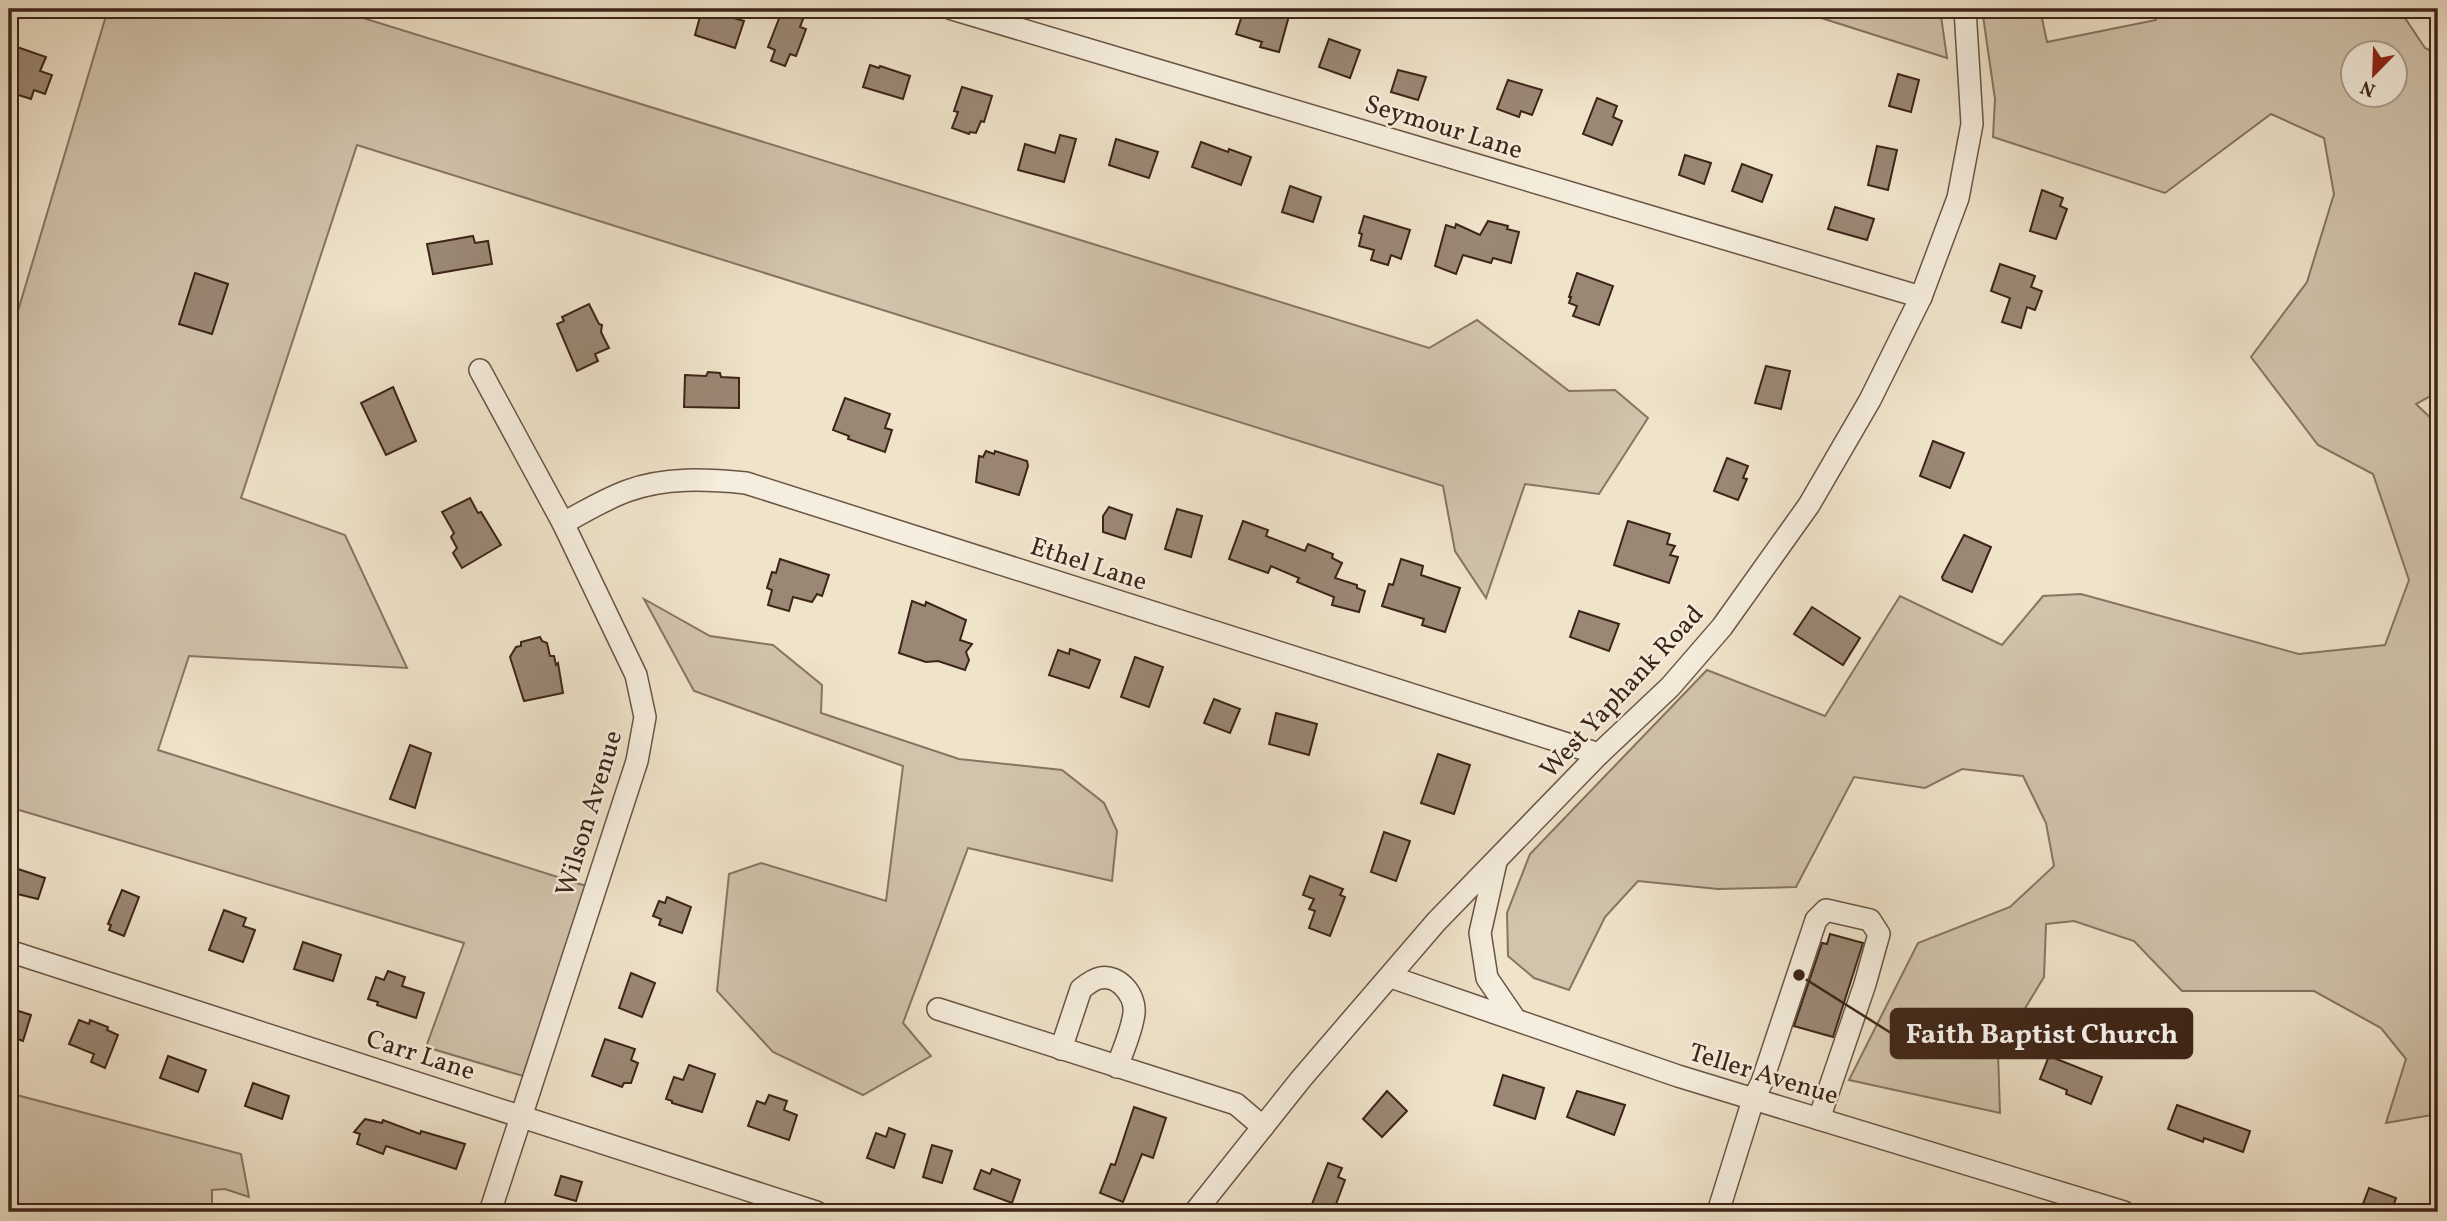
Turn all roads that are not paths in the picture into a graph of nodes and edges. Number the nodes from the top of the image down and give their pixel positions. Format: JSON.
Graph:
{"nodes":[{"id":1,"x":952,"y":9,"type":"edge"},
{"id":2,"x":1965,"y":9,"type":"edge"},
{"id":3,"x":1921,"y":297,"type":"junction"},
{"id":4,"x":480,"y":370,"type":"dead end"},
{"id":5,"x":563,"y":523,"type":"junction"},
{"id":6,"x":1599,"y":754,"type":"junction"},
{"id":7,"x":1496,"y":862,"type":"junction"},
{"id":8,"x":9,"y":951,"type":"edge"},
{"id":9,"x":1391,"y":977,"type":"junction"},
{"id":10,"x":938,"y":1009,"type":"dead end"},
{"id":11,"x":1515,"y":1020,"type":"junction"},
{"id":12,"x":1061,"y":1049,"type":"junction"},
{"id":13,"x":1117,"y":1067,"type":"junction"},
{"id":14,"x":1753,"y":1100,"type":"junction"},
{"id":15,"x":522,"y":1116,"type":"junction"},
{"id":16,"x":1819,"y":1119,"type":"junction"},
{"id":17,"x":1263,"y":1127,"type":"junction"},
{"id":18,"x":490,"y":1212,"type":"edge"},
{"id":19,"x":816,"y":1212,"type":"edge"},
{"id":20,"x":1195,"y":1212,"type":"edge"},
{"id":21,"x":1718,"y":1212,"type":"edge"},
{"id":22,"x":2124,"y":1212,"type":"edge"}],
"edges":[{"from":1,"to":3,"type":"street","name":"Seymour Lane"},
{"from":2,"to":3,"type":"street","name":"West Yaphank Road"},
{"from":3,"to":6,"type":"street","name":"West Yaphank Road"},
{"from":4,"to":5,"type":"street","name":"Wilson Avenue"},
{"from":5,"to":6,"type":"street","name":"Ethel Lane"},
{"from":5,"to":15,"type":"street","name":"Wilson Avenue"},
{"from":6,"to":7,"type":"street","name":"West Yaphank Road"},
{"from":7,"to":9,"type":"street","name":"West Yaphank Road"},
{"from":7,"to":11,"type":"street"},
{"from":8,"to":15,"type":"street","name":"Carr Lane"},
{"from":9,"to":11,"type":"street","name":"Teller Avenue"},
{"from":9,"to":17,"type":"street","name":"West Yaphank Road"},
{"from":10,"to":12,"type":"street"},
{"from":11,"to":14,"type":"street","name":"Teller Avenue"},
{"from":12,"to":13,"type":"street"},
{"from":12,"to":13,"type":"street"},
{"from":13,"to":17,"type":"street"},
{"from":14,"to":16,"type":"street","name":"Teller Avenue"},
{"from":14,"to":16,"type":"street"},
{"from":14,"to":21,"type":"street"},
{"from":15,"to":18,"type":"street","name":"Wilson Avenue"},
{"from":15,"to":19,"type":"street","name":"Carr Lane"},
{"from":16,"to":22,"type":"street","name":"Teller Avenue"},
{"from":17,"to":20,"type":"street","name":"West Yaphank Road"}]}
